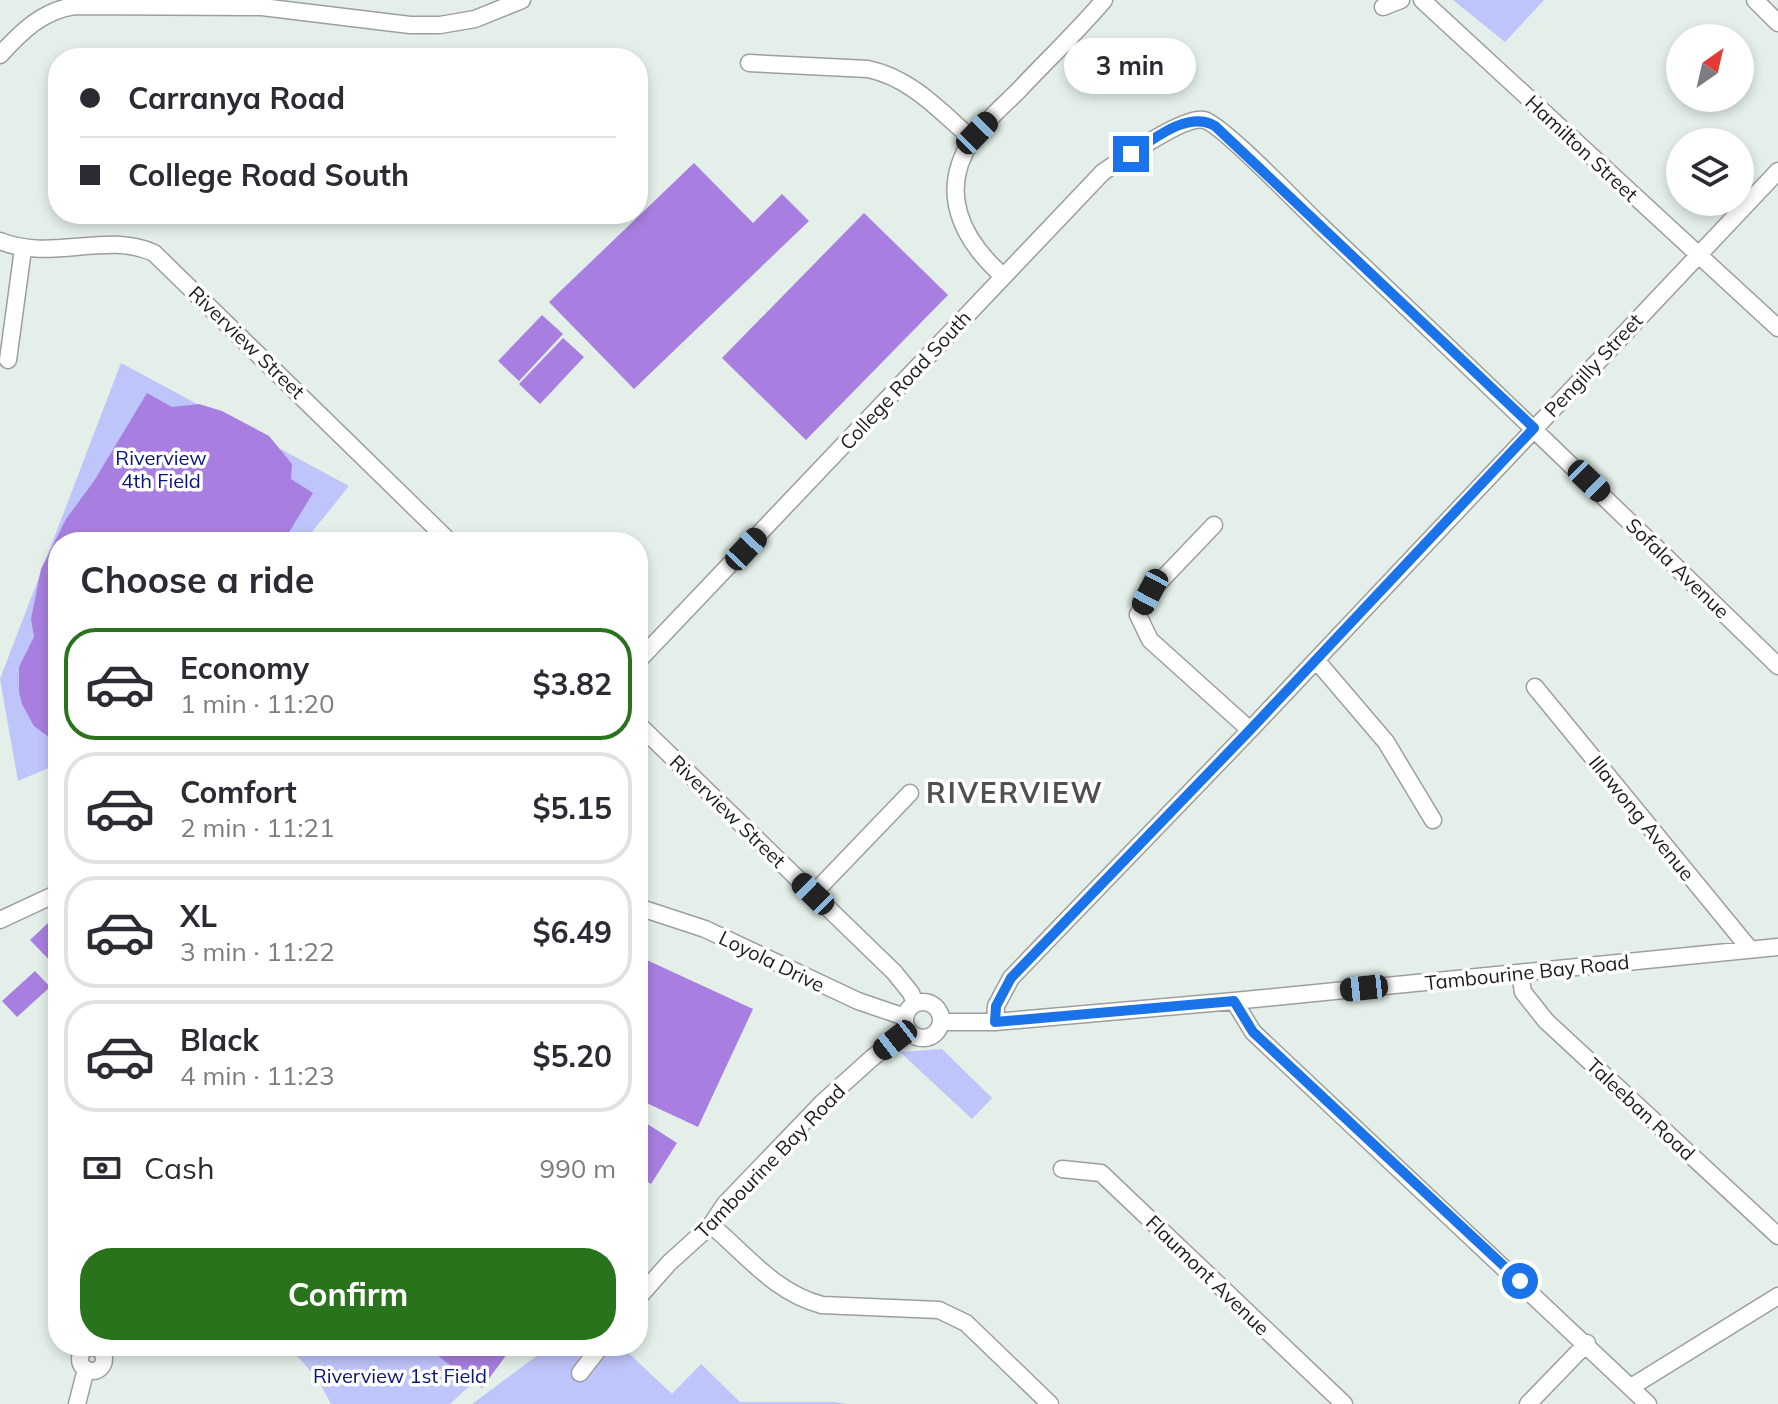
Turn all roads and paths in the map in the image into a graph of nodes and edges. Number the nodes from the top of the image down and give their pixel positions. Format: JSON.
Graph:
{"nodes":[{"id":1,"x":522,"y":0,"type":"edge"},
{"id":2,"x":1104,"y":0,"type":"edge"},
{"id":3,"x":1401,"y":0,"type":"edge"},
{"id":4,"x":1422,"y":0,"type":"edge"},
{"id":5,"x":1755,"y":0,"type":"edge"},
{"id":6,"x":324,"y":7,"type":"edge"},
{"id":7,"x":1383,"y":7,"type":"dead end"},
{"id":8,"x":1778,"y":23,"type":"edge"},
{"id":9,"x":0,"y":55,"type":"edge"},
{"id":10,"x":749,"y":63,"type":"dead end"},
{"id":11,"x":1190,"y":121,"type":"joint"},
{"id":12,"x":972,"y":139,"type":"junction"},
{"id":13,"x":1778,"y":171,"type":"edge"},
{"id":14,"x":0,"y":241,"type":"edge"},
{"id":15,"x":23,"y":249,"type":"junction"},
{"id":16,"x":1698,"y":254,"type":"junction"},
{"id":17,"x":1003,"y":276,"type":"junction"},
{"id":18,"x":1778,"y":328,"type":"edge"},
{"id":19,"x":8,"y":360,"type":"dead end"},
{"id":20,"x":1534,"y":428,"type":"junction"},
{"id":21,"x":1214,"y":525,"type":"dead end"},
{"id":22,"x":440,"y":532,"type":"edge"},
{"id":23,"x":648,"y":650,"type":"edge"},
{"id":24,"x":1316,"y":660,"type":"junction"},
{"id":25,"x":1778,"y":666,"type":"edge"},
{"id":26,"x":1535,"y":687,"type":"dead end"},
{"id":27,"x":1250,"y":730,"type":"junction"},
{"id":28,"x":648,"y":734,"type":"edge"},
{"id":29,"x":910,"y":793,"type":"dead end"},
{"id":30,"x":1433,"y":820,"type":"dead end"},
{"id":31,"x":813,"y":894,"type":"junction"},
{"id":32,"x":48,"y":898,"type":"edge"},
{"id":33,"x":648,"y":910,"type":"edge"},
{"id":34,"x":0,"y":920,"type":"edge"},
{"id":35,"x":1778,"y":947,"type":"edge"},
{"id":36,"x":1749,"y":948,"type":"junction"},
{"id":37,"x":1520,"y":973,"type":"junction"},
{"id":38,"x":1234,"y":1001,"type":"junction"},
{"id":39,"x":909,"y":1017,"type":"junction"},
{"id":40,"x":941,"y":1022,"type":"junction"},
{"id":41,"x":995,"y":1022,"type":"junction"},
{"id":42,"x":1062,"y":1169,"type":"dead end"},
{"id":43,"x":711,"y":1225,"type":"junction"},
{"id":44,"x":1778,"y":1236,"type":"edge"},
{"id":45,"x":648,"y":1287,"type":"edge"},
{"id":46,"x":1778,"y":1296,"type":"edge"},
{"id":47,"x":1587,"y":1343,"type":"junction"},
{"id":48,"x":81,"y":1356,"type":"edge"},
{"id":49,"x":593,"y":1356,"type":"edge"},
{"id":50,"x":580,"y":1373,"type":"dead end"},
{"id":51,"x":1631,"y":1387,"type":"junction"},
{"id":52,"x":77,"y":1404,"type":"edge"},
{"id":53,"x":1050,"y":1404,"type":"edge"},
{"id":54,"x":1344,"y":1404,"type":"edge"},
{"id":55,"x":1528,"y":1404,"type":"edge"},
{"id":56,"x":1648,"y":1404,"type":"edge"}],
"edges":[{"from":1,"to":6,"type":"street"},
{"from":2,"to":12,"type":"street"},
{"from":3,"to":7,"type":"street"},
{"from":4,"to":16,"type":"street","name":"Hamilton Street"},
{"from":5,"to":8,"type":"street"},
{"from":6,"to":9,"type":"street"},
{"from":10,"to":12,"type":"street"},
{"from":11,"to":17,"type":"street","name":"College Road South"},
{"from":11,"to":20,"type":"street","name":"Sofala Avenue"},
{"from":12,"to":17,"type":"street"},
{"from":13,"to":16,"type":"street","name":"Pengilly Street"},
{"from":14,"to":15,"type":"street","name":"Riverview Street"},
{"from":15,"to":19,"type":"street"},
{"from":15,"to":22,"type":"street","name":"Riverview Street"},
{"from":16,"to":18,"type":"street","name":"Hamilton Street"},
{"from":16,"to":20,"type":"street","name":"Pengilly Street"},
{"from":17,"to":23,"type":"street","name":"College Road South"},
{"from":20,"to":24,"type":"street","name":"Pengilly Street"},
{"from":20,"to":25,"type":"street","name":"Sofala Avenue"},
{"from":21,"to":27,"type":"street"},
{"from":24,"to":27,"type":"street","name":"Pengilly Street"},
{"from":24,"to":30,"type":"street"},
{"from":26,"to":36,"type":"street","name":"Illawong Avenue"},
{"from":27,"to":41,"type":"street","name":"Pengilly Street"},
{"from":28,"to":31,"type":"street","name":"Riverview Street"},
{"from":29,"to":31,"type":"street"},
{"from":31,"to":39,"type":"street","name":"Riverview Street"},
{"from":32,"to":34,"type":"street"},
{"from":33,"to":39,"type":"street","name":"Loyola Drive"},
{"from":35,"to":36,"type":"street","name":"Tambourine Bay Road"},
{"from":36,"to":37,"type":"street","name":"Tambourine Bay Road"},
{"from":37,"to":38,"type":"street","name":"Tambourine Bay Road"},
{"from":37,"to":44,"type":"street","name":"Taleeban Road"},
{"from":38,"to":41,"type":"street","name":"Tambourine Bay Road"},
{"from":38,"to":47,"type":"street"},
{"from":39,"to":40,"type":"street"},
{"from":39,"to":40,"type":"street"},
{"from":39,"to":43,"type":"street","name":"Tambourine Bay Road"},
{"from":40,"to":41,"type":"street","name":"Tambourine Bay Road"},
{"from":42,"to":54,"type":"street","name":"Flaumont Avenue"},
{"from":43,"to":45,"type":"street","name":"Tambourine Bay Road"},
{"from":43,"to":53,"type":"street"},
{"from":46,"to":51,"type":"street"},
{"from":47,"to":51,"type":"street"},
{"from":47,"to":55,"type":"street"},
{"from":48,"to":52,"type":"street"},
{"from":49,"to":50,"type":"street"},
{"from":51,"to":56,"type":"street"}]}
